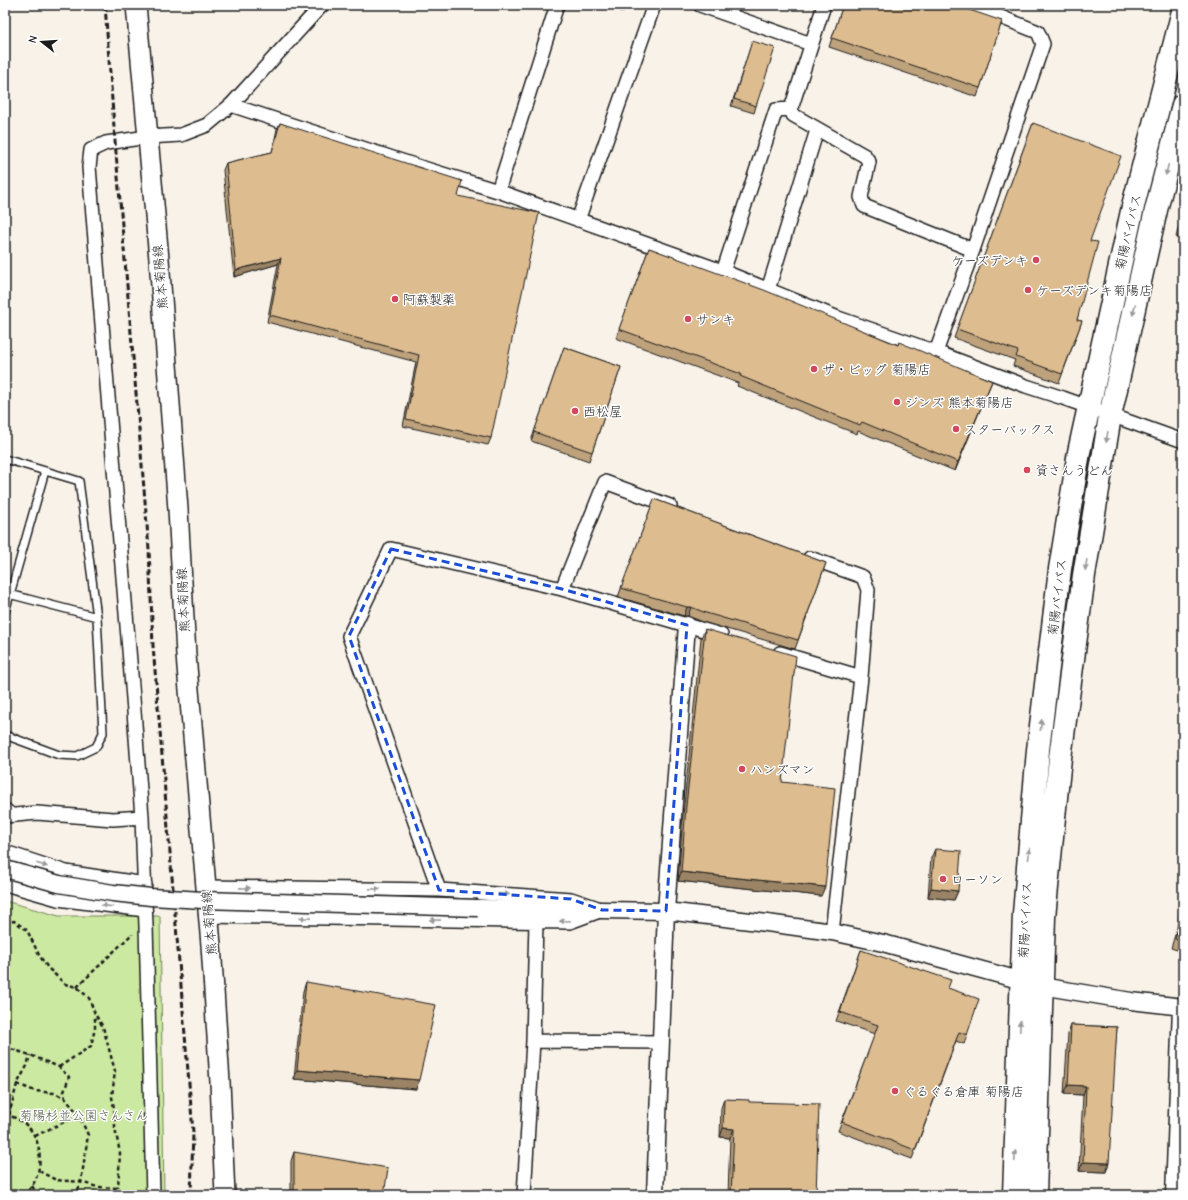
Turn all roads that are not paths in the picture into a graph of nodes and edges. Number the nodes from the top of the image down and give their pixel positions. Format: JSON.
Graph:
{"nodes":[{"id":1,"x":136,"y":5,"type":"edge"},
{"id":2,"x":322,"y":5,"type":"edge"},
{"id":3,"x":557,"y":5,"type":"edge"},
{"id":4,"x":654,"y":5,"type":"edge"},
{"id":5,"x":700,"y":5,"type":"edge"},
{"id":6,"x":824,"y":5,"type":"edge"},
{"id":7,"x":971,"y":5,"type":"edge"},
{"id":8,"x":1183,"y":11,"type":"edge"},
{"id":9,"x":811,"y":44,"type":"junction"},
{"id":10,"x":1183,"y":105,"type":"edge"},
{"id":11,"x":231,"y":106,"type":"junction"},
{"id":12,"x":791,"y":109,"type":"junction"},
{"id":13,"x":818,"y":130,"type":"junction"},
{"id":14,"x":148,"y":136,"type":"junction"},
{"id":15,"x":498,"y":192,"type":"junction"},
{"id":16,"x":578,"y":220,"type":"junction"},
{"id":17,"x":974,"y":250,"type":"junction"},
{"id":18,"x":724,"y":272,"type":"junction"},
{"id":19,"x":768,"y":290,"type":"junction"},
{"id":20,"x":936,"y":352,"type":"junction"},
{"id":21,"x":1089,"y":408,"type":"junction"},
{"id":22,"x":1110,"y":416,"type":"junction"},
{"id":23,"x":1183,"y":442,"type":"edge"},
{"id":24,"x":5,"y":459,"type":"edge"},
{"id":25,"x":45,"y":471,"type":"junction"},
{"id":26,"x":678,"y":509,"type":"edge"},
{"id":27,"x":796,"y":552,"type":"edge"},
{"id":28,"x":562,"y":589,"type":"junction"},
{"id":29,"x":8,"y":594,"type":"edge"},
{"id":30,"x":5,"y":612,"type":"edge"},
{"id":31,"x":98,"y":617,"type":"junction"},
{"id":32,"x":687,"y":625,"type":"junction"},
{"id":33,"x":731,"y":638,"type":"edge"},
{"id":34,"x":768,"y":649,"type":"edge"},
{"id":35,"x":861,"y":677,"type":"junction"},
{"id":36,"x":5,"y":736,"type":"edge"},
{"id":37,"x":5,"y":806,"type":"edge"},
{"id":38,"x":11,"y":816,"type":"edge"},
{"id":39,"x":142,"y":817,"type":"junction"},
{"id":40,"x":5,"y":852,"type":"edge"},
{"id":41,"x":5,"y":869,"type":"edge"},
{"id":42,"x":5,"y":884,"type":"edge"},
{"id":43,"x":144,"y":884,"type":"junction"},
{"id":44,"x":206,"y":887,"type":"junction"},
{"id":45,"x":439,"y":890,"type":"junction"},
{"id":46,"x":146,"y":910,"type":"junction"},
{"id":47,"x":602,"y":910,"type":"junction"},
{"id":48,"x":666,"y":911,"type":"junction"},
{"id":49,"x":208,"y":916,"type":"junction"},
{"id":50,"x":536,"y":922,"type":"junction"},
{"id":51,"x":832,"y":932,"type":"junction"},
{"id":52,"x":1032,"y":983,"type":"junction"},
{"id":53,"x":1182,"y":1007,"type":"edge"},
{"id":54,"x":533,"y":1040,"type":"junction"},
{"id":55,"x":660,"y":1042,"type":"junction"},
{"id":56,"x":1180,"y":1113,"type":"edge"},
{"id":57,"x":153,"y":1195,"type":"edge"},
{"id":58,"x":225,"y":1195,"type":"edge"},
{"id":59,"x":524,"y":1195,"type":"edge"},
{"id":60,"x":655,"y":1195,"type":"edge"},
{"id":61,"x":1014,"y":1195,"type":"edge"},
{"id":62,"x":1035,"y":1195,"type":"edge"},
{"id":63,"x":1174,"y":1195,"type":"edge"}],
"edges":[{"from":1,"to":14,"type":"main road","name":"熊本菊陽線"},
{"from":2,"to":11,"type":"street"},
{"from":3,"to":15,"type":"street"},
{"from":4,"to":16,"type":"street"},
{"from":5,"to":9,"type":"street"},
{"from":6,"to":9,"type":"street"},
{"from":7,"to":17,"type":"street"},
{"from":8,"to":21,"type":"highway","name":"菊陽バイパス"},
{"from":9,"to":12,"type":"street"},
{"from":10,"to":22,"type":"highway","name":"菊陽バイパス","one_way":true},
{"from":11,"to":14,"type":"street"},
{"from":11,"to":15,"type":"street"},
{"from":12,"to":13,"type":"street"},
{"from":12,"to":18,"type":"street"},
{"from":13,"to":17,"type":"street"},
{"from":13,"to":19,"type":"street"},
{"from":14,"to":39,"type":"street"},
{"from":14,"to":44,"type":"main road","name":"熊本菊陽線"},
{"from":15,"to":16,"type":"street"},
{"from":16,"to":18,"type":"street"},
{"from":17,"to":20,"type":"street"},
{"from":18,"to":19,"type":"street"},
{"from":19,"to":20,"type":"street"},
{"from":20,"to":21,"type":"street"},
{"from":21,"to":22,"type":"street"},
{"from":52,"to":21,"type":"highway","name":"菊陽バイパス","one_way":true},
{"from":22,"to":23,"type":"street"},
{"from":22,"to":52,"type":"highway","name":"菊陽バイパス","one_way":true},
{"from":24,"to":25,"type":"lane"},
{"from":25,"to":29,"type":"lane"},
{"from":25,"to":31,"type":"lane"},
{"from":26,"to":28,"type":"street"},
{"from":27,"to":35,"type":"street"},
{"from":28,"to":32,"type":"street"},
{"from":28,"to":45,"type":"street"},
{"from":29,"to":30,"type":"lane"},
{"from":29,"to":31,"type":"lane"},
{"from":31,"to":36,"type":"lane"},
{"from":32,"to":33,"type":"street"},
{"from":32,"to":48,"type":"street"},
{"from":34,"to":35,"type":"street"},
{"from":35,"to":51,"type":"street"},
{"from":37,"to":38,"type":"lane"},
{"from":38,"to":39,"type":"street"},
{"from":39,"to":43,"type":"street"},
{"from":40,"to":43,"type":"street","one_way":true},
{"from":41,"to":47,"type":"street","bridge":true},
{"from":46,"to":42,"type":"street","one_way":true},
{"from":43,"to":46,"type":"street"},
{"from":44,"to":45,"type":"street","one_way":true},
{"from":44,"to":49,"type":"main road","name":"熊本菊陽線"},
{"from":45,"to":47,"type":"street","one_way":true},
{"from":46,"to":57,"type":"street"},
{"from":47,"to":48,"type":"street"},
{"from":47,"to":50,"type":"street","one_way":true},
{"from":48,"to":51,"type":"street"},
{"from":48,"to":55,"type":"street"},
{"from":50,"to":49,"type":"street","one_way":true},
{"from":49,"to":58,"type":"main road","name":"熊本菊陽線"},
{"from":50,"to":54,"type":"street"},
{"from":51,"to":52,"type":"street"},
{"from":52,"to":53,"type":"street"},
{"from":61,"to":52,"type":"highway","name":"菊陽バイパス","one_way":true},
{"from":52,"to":62,"type":"highway","name":"菊陽バイパス"},
{"from":53,"to":56,"type":"street"},
{"from":54,"to":55,"type":"street"},
{"from":54,"to":59,"type":"street"},
{"from":55,"to":60,"type":"street"},
{"from":56,"to":63,"type":"street"}]}
